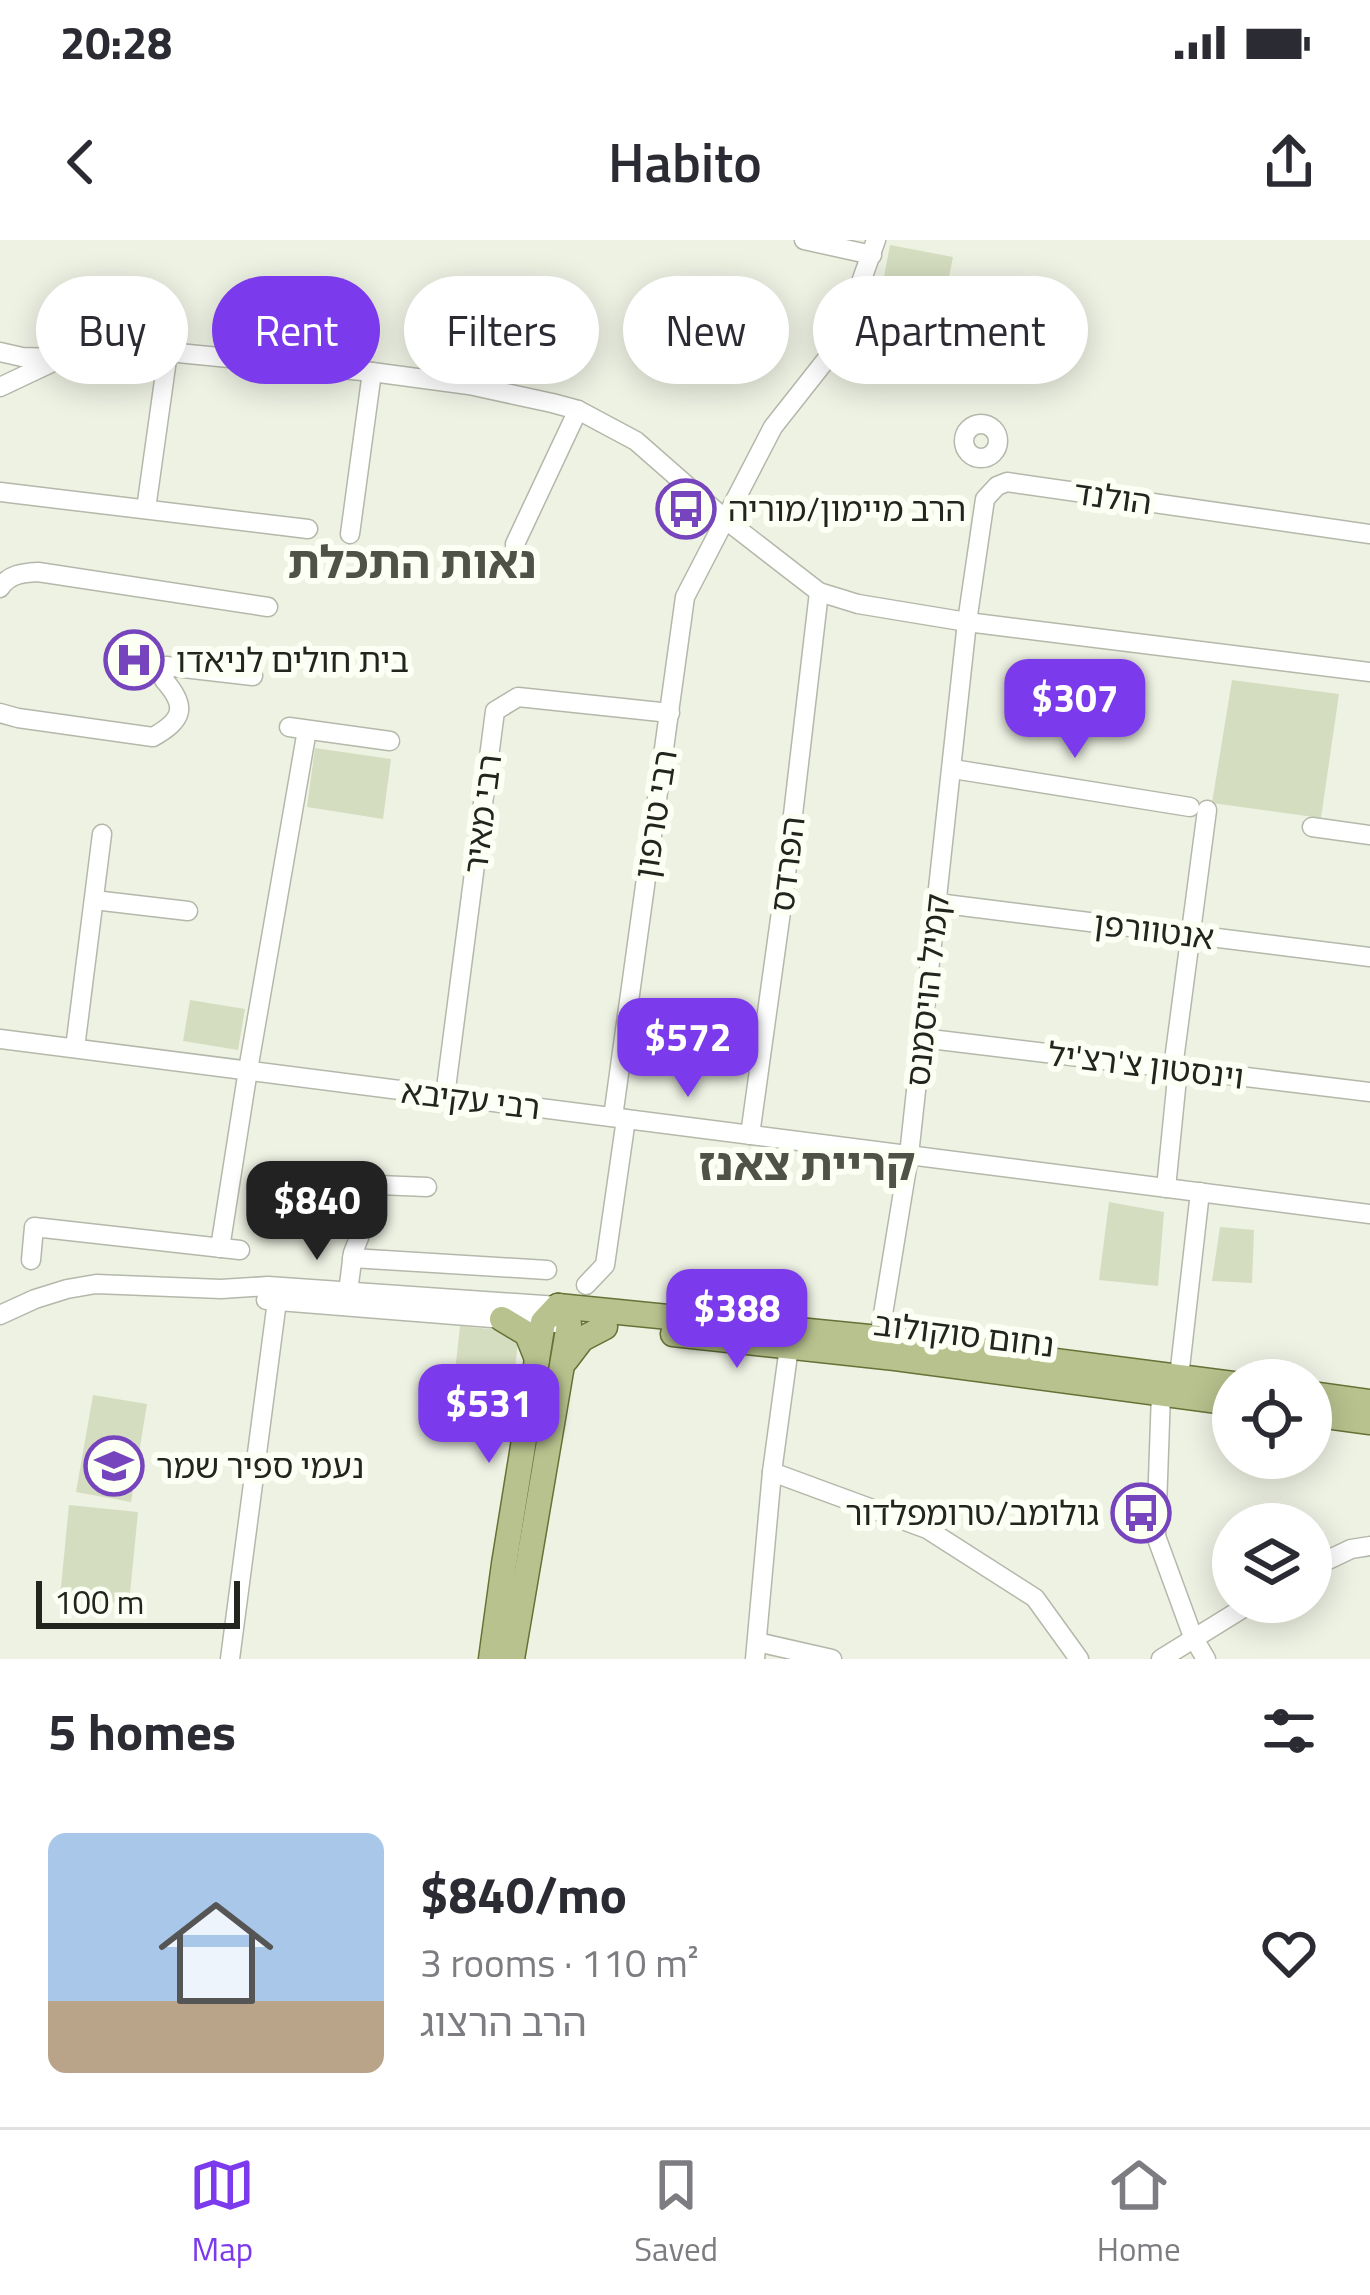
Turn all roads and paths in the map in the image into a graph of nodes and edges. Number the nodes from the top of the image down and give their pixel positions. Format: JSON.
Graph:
{"nodes":[{"id":1,"x":804,"y":240,"type":"edge"},
{"id":2,"x":874,"y":248,"type":"edge"},
{"id":3,"x":0,"y":353,"type":"edge"},
{"id":4,"x":36,"y":357,"type":"edge"},
{"id":5,"x":36,"y":368,"type":"edge"},
{"id":6,"x":380,"y":373,"type":"edge"},
{"id":7,"x":164,"y":384,"type":"edge"},
{"id":8,"x":370,"y":384,"type":"edge"},
{"id":9,"x":0,"y":387,"type":"edge"},
{"id":10,"x":578,"y":410,"type":"junction"},
{"id":11,"x":992,"y":454,"type":"dead end"},
{"id":12,"x":1002,"y":484,"type":"junction"},
{"id":13,"x":0,"y":492,"type":"edge"},
{"id":14,"x":146,"y":509,"type":"junction"},
{"id":15,"x":726,"y":520,"type":"junction"},
{"id":16,"x":308,"y":529,"type":"dead end"},
{"id":17,"x":350,"y":534,"type":"dead end"},
{"id":18,"x":1370,"y":534,"type":"edge"},
{"id":19,"x":515,"y":544,"type":"dead end"},
{"id":20,"x":1,"y":583,"type":"edge"},
{"id":21,"x":819,"y":592,"type":"junction"},
{"id":22,"x":268,"y":607,"type":"dead end"},
{"id":23,"x":967,"y":622,"type":"junction"},
{"id":24,"x":1370,"y":672,"type":"edge"},
{"id":25,"x":253,"y":676,"type":"dead end"},
{"id":26,"x":0,"y":713,"type":"edge"},
{"id":27,"x":670,"y":713,"type":"junction"},
{"id":28,"x":390,"y":741,"type":"dead end"},
{"id":29,"x":952,"y":769,"type":"junction"},
{"id":30,"x":1312,"y":826,"type":"dead end"},
{"id":31,"x":102,"y":833,"type":"dead end"},
{"id":32,"x":1370,"y":835,"type":"edge"},
{"id":33,"x":94,"y":900,"type":"junction"},
{"id":34,"x":937,"y":903,"type":"junction"},
{"id":35,"x":188,"y":911,"type":"dead end"},
{"id":36,"x":1191,"y":935,"type":"junction"},
{"id":37,"x":1370,"y":958,"type":"edge"},
{"id":38,"x":922,"y":1038,"type":"junction"},
{"id":39,"x":0,"y":1039,"type":"edge"},
{"id":40,"x":75,"y":1048,"type":"junction"},
{"id":41,"x":1175,"y":1068,"type":"junction"},
{"id":42,"x":248,"y":1070,"type":"junction"},
{"id":43,"x":1370,"y":1091,"type":"edge"},
{"id":44,"x":445,"y":1096,"type":"junction"},
{"id":45,"x":620,"y":1118,"type":"junction"},
{"id":46,"x":751,"y":1135,"type":"junction"},
{"id":47,"x":909,"y":1155,"type":"junction"},
{"id":48,"x":354,"y":1184,"type":"dead end"},
{"id":49,"x":379,"y":1186,"type":"junction"},
{"id":50,"x":427,"y":1187,"type":"dead end"},
{"id":51,"x":1166,"y":1188,"type":"junction"},
{"id":52,"x":1200,"y":1192,"type":"junction"},
{"id":53,"x":1370,"y":1214,"type":"edge"},
{"id":54,"x":352,"y":1258,"type":"junction"},
{"id":55,"x":32,"y":1260,"type":"dead end"},
{"id":56,"x":488,"y":1268,"type":"junction"},
{"id":57,"x":548,"y":1270,"type":"dead end"},
{"id":58,"x":586,"y":1285,"type":"dead end"},
{"id":59,"x":221,"y":1289,"type":"junction"},
{"id":60,"x":348,"y":1292,"type":"junction"},
{"id":61,"x":482,"y":1300,"type":"junction"},
{"id":62,"x":277,"y":1301,"type":"junction"},
{"id":63,"x":0,"y":1315,"type":"edge"},
{"id":64,"x":557,"y":1317,"type":"junction"},
{"id":65,"x":502,"y":1319,"type":"junction"},
{"id":66,"x":605,"y":1327,"type":"junction"},
{"id":67,"x":789,"y":1346,"type":"junction"},
{"id":68,"x":878,"y":1347,"type":"junction"},
{"id":69,"x":537,"y":1359,"type":"junction"},
{"id":70,"x":563,"y":1367,"type":"junction"},
{"id":71,"x":1212,"y":1384,"type":"edge"},
{"id":72,"x":1170,"y":1385,"type":"junction"},
{"id":73,"x":1212,"y":1397,"type":"edge"},
{"id":74,"x":1332,"y":1397,"type":"edge"},
{"id":75,"x":1370,"y":1402,"type":"edge"},
{"id":76,"x":1332,"y":1417,"type":"edge"},
{"id":77,"x":1370,"y":1422,"type":"edge"},
{"id":78,"x":772,"y":1472,"type":"junction"},
{"id":79,"x":1370,"y":1546,"type":"edge"},
{"id":80,"x":1332,"y":1558,"type":"edge"},
{"id":81,"x":1216,"y":1623,"type":"edge"},
{"id":82,"x":1193,"y":1636,"type":"junction"},
{"id":83,"x":756,"y":1651,"type":"edge"},
{"id":84,"x":830,"y":1657,"type":"edge"},
{"id":85,"x":230,"y":1659,"type":"edge"},
{"id":86,"x":491,"y":1659,"type":"edge"},
{"id":87,"x":512,"y":1659,"type":"edge"},
{"id":88,"x":1079,"y":1659,"type":"edge"},
{"id":89,"x":1161,"y":1659,"type":"edge"},
{"id":90,"x":1206,"y":1659,"type":"edge"}],
"edges":[{"from":1,"to":2,"type":"street"},
{"from":2,"to":15,"type":"street","name":"רבי טרפון"},
{"from":3,"to":4,"type":"street"},
{"from":3,"to":9,"type":"street"},
{"from":5,"to":9,"type":"street"},
{"from":6,"to":10,"type":"street"},
{"from":7,"to":14,"type":"street"},
{"from":8,"to":17,"type":"street"},
{"from":10,"to":15,"type":"street"},
{"from":10,"to":19,"type":"street"},
{"from":11,"to":12,"type":"street"},
{"from":12,"to":18,"type":"street","name":"הולנד"},
{"from":12,"to":23,"type":"street"},
{"from":13,"to":14,"type":"street"},
{"from":14,"to":16,"type":"street"},
{"from":15,"to":21,"type":"street"},
{"from":15,"to":27,"type":"street","name":"רבי טרפון"},
{"from":20,"to":22,"type":"street"},
{"from":21,"to":23,"type":"street"},
{"from":21,"to":46,"type":"street","name":"הפרדס"},
{"from":23,"to":24,"type":"street"},
{"from":23,"to":29,"type":"street","name":"קמיל הויסמנס"},
{"from":25,"to":26,"type":"street"},
{"from":27,"to":44,"type":"street","name":"רבי מאיר"},
{"from":27,"to":45,"type":"street","name":"רבי טרפון"},
{"from":28,"to":42,"type":"street"},
{"from":29,"to":34,"type":"street","name":"קמיל הויסמנס"},
{"from":29,"to":36,"type":"street"},
{"from":30,"to":32,"type":"street"},
{"from":31,"to":33,"type":"street"},
{"from":33,"to":35,"type":"street"},
{"from":33,"to":40,"type":"street"},
{"from":34,"to":36,"type":"street","name":"אנטוורפן"},
{"from":34,"to":38,"type":"street","name":"קמיל הויסמנס"},
{"from":36,"to":37,"type":"street","name":"אנטוורפן"},
{"from":36,"to":41,"type":"street"},
{"from":38,"to":41,"type":"street","name":"וינסטון צ'רצ'יל"},
{"from":38,"to":47,"type":"street","name":"קמיל הויסמנס"},
{"from":39,"to":40,"type":"street","name":"רבי עקיבא"},
{"from":40,"to":42,"type":"street","name":"רבי עקיבא"},
{"from":41,"to":43,"type":"street","name":"וינסטון צ'רצ'יל"},
{"from":41,"to":51,"type":"street"},
{"from":42,"to":44,"type":"street","name":"רבי עקיבא"},
{"from":42,"to":55,"type":"street"},
{"from":44,"to":45,"type":"street","name":"רבי עקיבא"},
{"from":45,"to":46,"type":"street","name":"רבי עקיבא"},
{"from":45,"to":58,"type":"street","name":"רבי טרפון"},
{"from":46,"to":47,"type":"street","name":"רבי עקיבא"},
{"from":47,"to":51,"type":"street","name":"רבי עקיבא"},
{"from":47,"to":68,"type":"street","name":"קמיל הויסמנס"},
{"from":48,"to":49,"type":"street"},
{"from":49,"to":50,"type":"street"},
{"from":49,"to":54,"type":"street"},
{"from":51,"to":52,"type":"street","name":"רבי עקיבא"},
{"from":52,"to":53,"type":"street","name":"רבי עקיבא"},
{"from":52,"to":72,"type":"street"},
{"from":54,"to":56,"type":"street"},
{"from":54,"to":60,"type":"street"},
{"from":56,"to":57,"type":"street"},
{"from":56,"to":61,"type":"street"},
{"from":59,"to":60,"type":"street"},
{"from":59,"to":62,"type":"street"},
{"from":59,"to":63,"type":"street"},
{"from":60,"to":61,"type":"street"},
{"from":61,"to":64,"type":"street"},
{"from":62,"to":65,"type":"street"},
{"from":62,"to":85,"type":"street"},
{"from":64,"to":65,"type":"street"},
{"from":64,"to":66,"type":"main road","name":"נחום סוקולוב"},
{"from":64,"to":68,"type":"main road","name":"נחום סוקולוב"},
{"from":64,"to":69,"type":"main road"},
{"from":64,"to":70,"type":"main road"},
{"from":65,"to":69,"type":"main road"},
{"from":66,"to":67,"type":"main road","name":"נחום סוקולוב"},
{"from":66,"to":70,"type":"main road"},
{"from":67,"to":68,"type":"main road","name":"נחום סוקולוב"},
{"from":67,"to":78,"type":"street"},
{"from":68,"to":72,"type":"main road","name":"נחום סוקולוב"},
{"from":69,"to":86,"type":"main road"},
{"from":70,"to":87,"type":"main road"},
{"from":71,"to":72,"type":"main road","name":"נחום סוקולוב"},
{"from":72,"to":73,"type":"main road","name":"נחום סוקולוב"},
{"from":72,"to":82,"type":"street"},
{"from":74,"to":75,"type":"main road"},
{"from":76,"to":77,"type":"main road"},
{"from":78,"to":83,"type":"street"},
{"from":78,"to":88,"type":"street"},
{"from":79,"to":80,"type":"street"},
{"from":81,"to":82,"type":"street"},
{"from":82,"to":89,"type":"street"},
{"from":82,"to":90,"type":"street"},
{"from":83,"to":84,"type":"street"}]}
